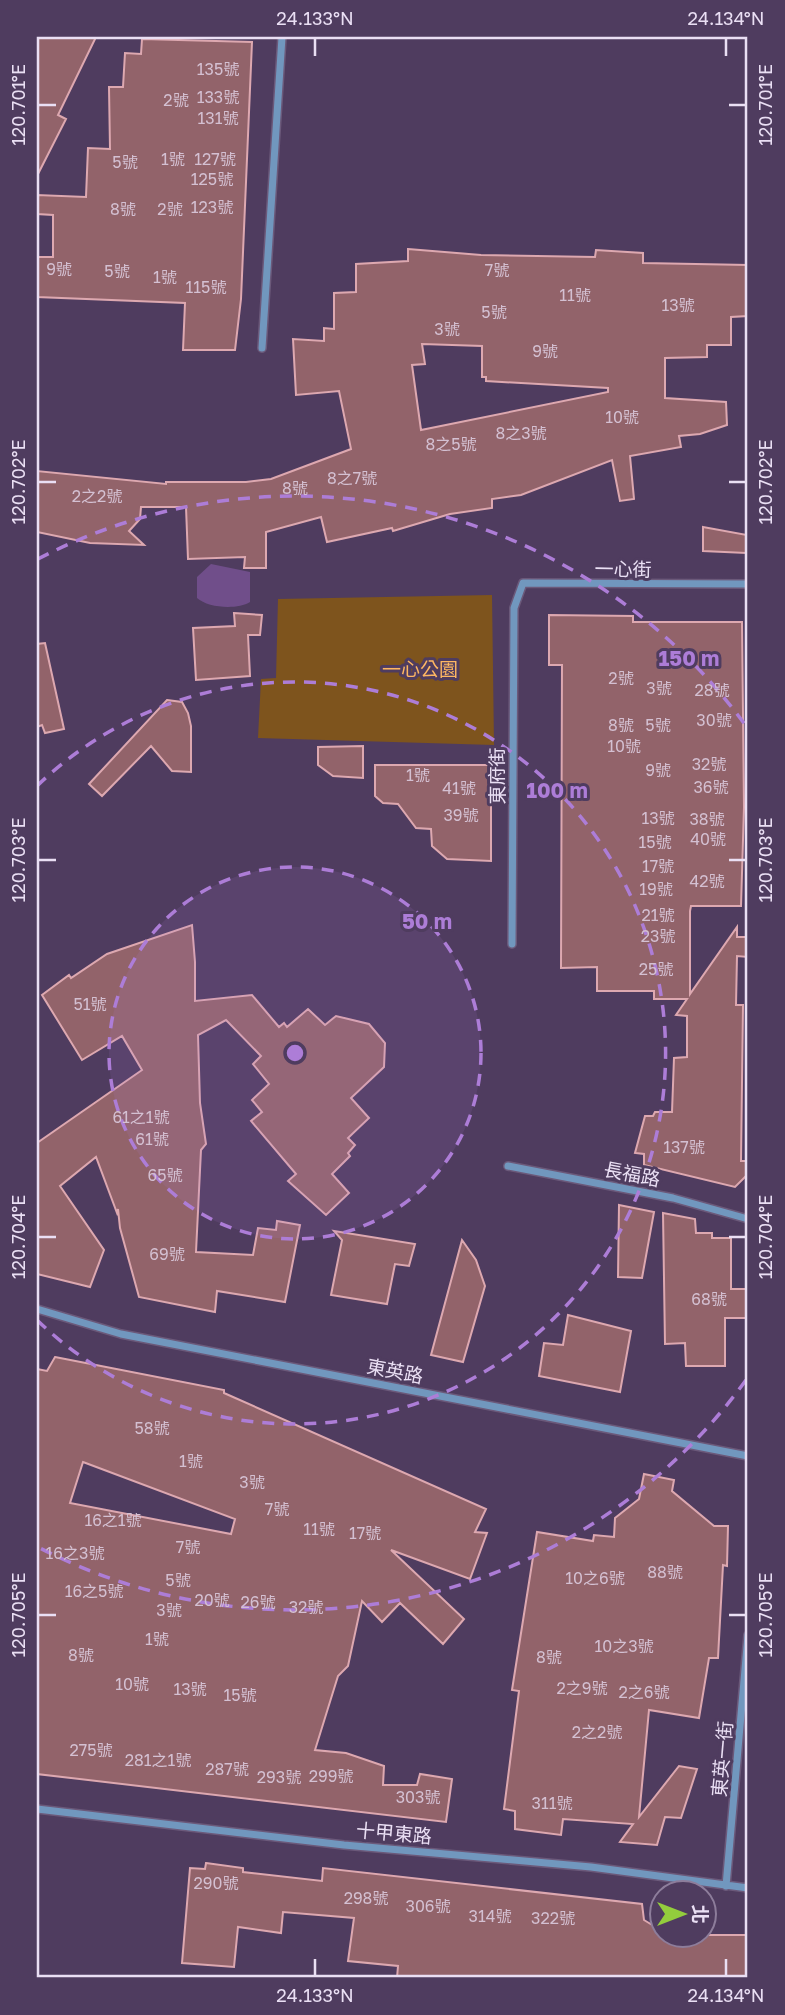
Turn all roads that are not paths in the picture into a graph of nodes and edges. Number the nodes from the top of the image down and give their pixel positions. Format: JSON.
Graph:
{"nodes":[{"id":1,"x":282,"y":37,"type":"edge"},
{"id":2,"x":262,"y":348,"type":"dead end"},
{"id":3,"x":748,"y":584,"type":"edge"},
{"id":4,"x":514,"y":608,"type":"joint"},
{"id":5,"x":512,"y":944,"type":"dead end"},
{"id":6,"x":508,"y":1166,"type":"dead end"},
{"id":7,"x":748,"y":1219,"type":"edge"},
{"id":8,"x":37,"y":1309,"type":"edge"},
{"id":9,"x":748,"y":1456,"type":"edge"},
{"id":10,"x":748,"y":1635,"type":"edge"},
{"id":11,"x":37,"y":1809,"type":"edge"},
{"id":12,"x":726,"y":1886,"type":"junction"},
{"id":13,"x":748,"y":1888,"type":"edge"}],
"edges":[{"from":1,"to":2,"type":"street"},
{"from":3,"to":4,"type":"street","name":"一心街"},
{"from":4,"to":5,"type":"street","name":"東府街"},
{"from":6,"to":7,"type":"street","name":"長福路"},
{"from":8,"to":9,"type":"street","name":"東英路"},
{"from":10,"to":12,"type":"street","name":"東英一街"},
{"from":11,"to":12,"type":"street","name":"十甲東路"},
{"from":12,"to":13,"type":"street","name":"十甲東路"}]}
